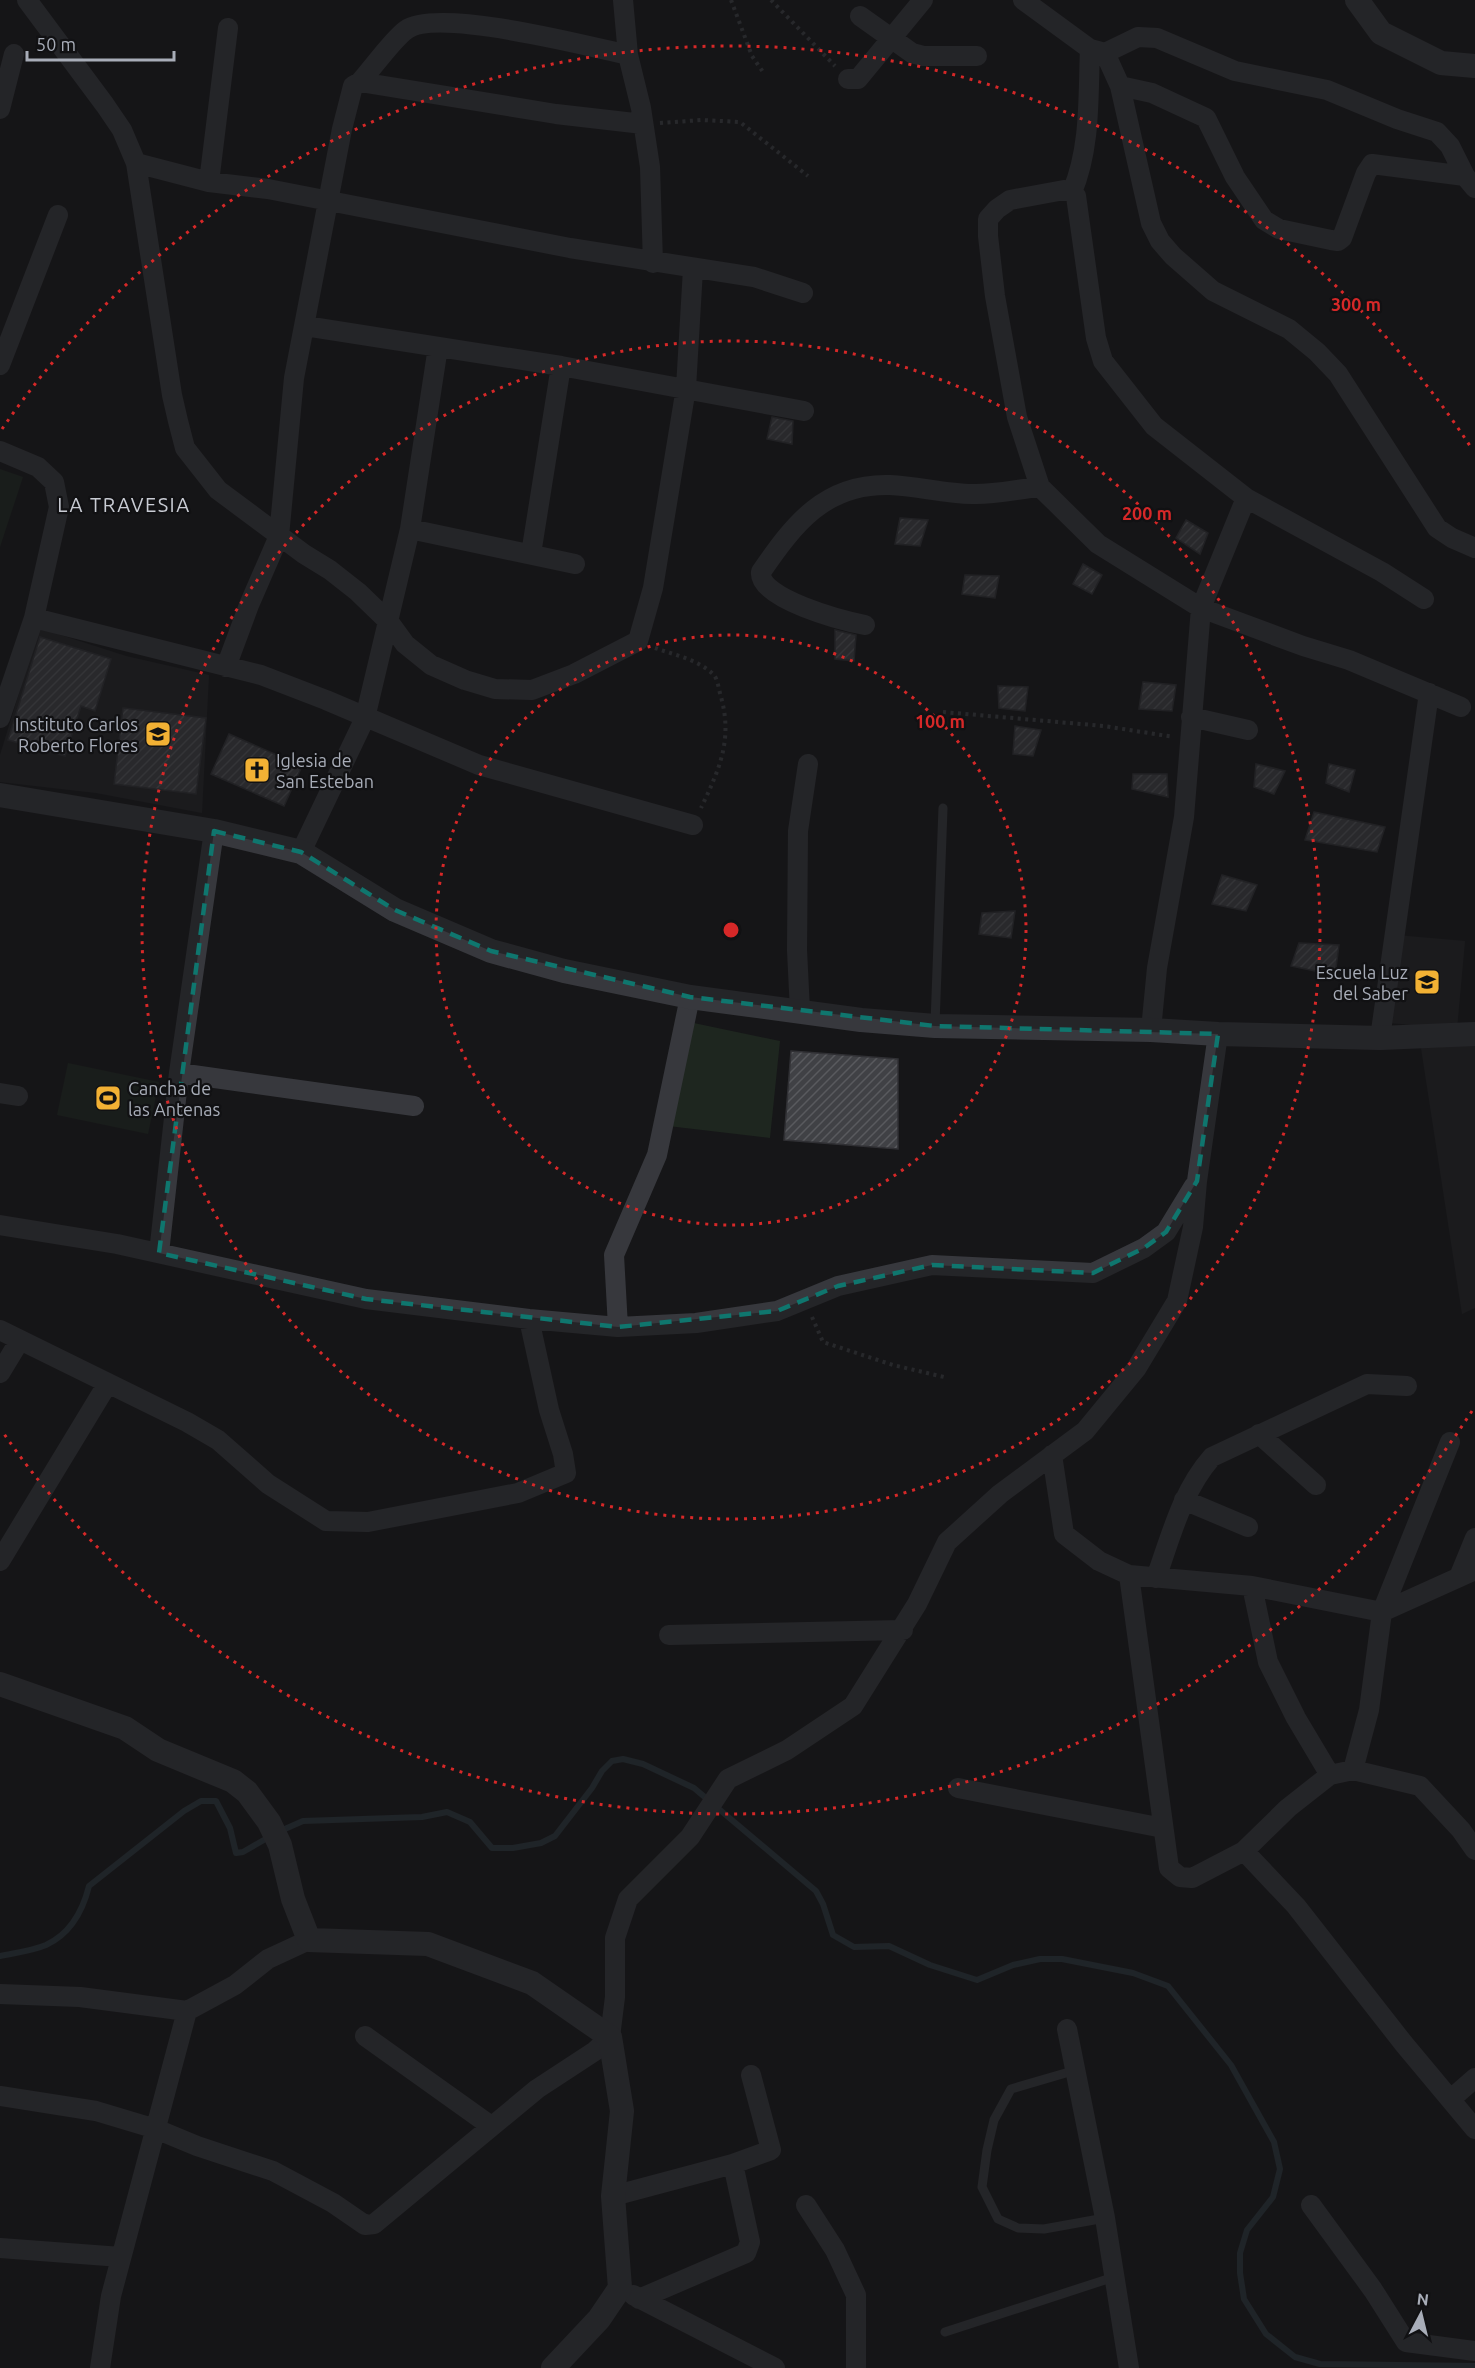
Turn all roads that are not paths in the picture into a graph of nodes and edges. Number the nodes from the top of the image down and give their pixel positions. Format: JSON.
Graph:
{"nodes":[{"id":1,"x":27,"y":0,"type":"edge"},
{"id":2,"x":623,"y":0,"type":"edge"},
{"id":3,"x":923,"y":0,"type":"edge"},
{"id":4,"x":1023,"y":0,"type":"edge"},
{"id":5,"x":1357,"y":0,"type":"edge"},
{"id":6,"x":861,"y":16,"type":"dead end"},
{"id":7,"x":228,"y":28,"type":"dead end"},
{"id":8,"x":890,"y":39,"type":"junction"},
{"id":9,"x":1097,"y":51,"type":"junction"},
{"id":10,"x":14,"y":54,"type":"dead end"},
{"id":11,"x":628,"y":55,"type":"junction"},
{"id":12,"x":977,"y":56,"type":"dead end"},
{"id":13,"x":1475,"y":66,"type":"edge"},
{"id":14,"x":848,"y":79,"type":"road end"},
{"id":15,"x":360,"y":82,"type":"junction"},
{"id":16,"x":1120,"y":86,"type":"junction"},
{"id":17,"x":0,"y":109,"type":"edge"},
{"id":18,"x":643,"y":124,"type":"junction"},
{"id":19,"x":136,"y":163,"type":"junction"},
{"id":20,"x":208,"y":182,"type":"junction"},
{"id":21,"x":1470,"y":182,"type":"edge"},
{"id":22,"x":1072,"y":192,"type":"junction"},
{"id":23,"x":329,"y":202,"type":"junction"},
{"id":24,"x":58,"y":215,"type":"dead end"},
{"id":25,"x":653,"y":263,"type":"junction"},
{"id":26,"x":693,"y":269,"type":"junction"},
{"id":27,"x":803,"y":293,"type":"dead end"},
{"id":28,"x":305,"y":326,"type":"junction"},
{"id":29,"x":438,"y":347,"type":"junction"},
{"id":30,"x":0,"y":365,"type":"edge"},
{"id":31,"x":561,"y":366,"type":"junction"},
{"id":32,"x":686,"y":388,"type":"junction"},
{"id":33,"x":804,"y":411,"type":"dead end"},
{"id":34,"x":0,"y":451,"type":"edge"},
{"id":35,"x":1040,"y":487,"type":"junction"},
{"id":36,"x":1246,"y":498,"type":"junction"},
{"id":37,"x":410,"y":529,"type":"junction"},
{"id":38,"x":279,"y":536,"type":"junction"},
{"id":39,"x":1475,"y":548,"type":"edge"},
{"id":40,"x":531,"y":554,"type":"junction"},
{"id":41,"x":576,"y":564,"type":"dead end"},
{"id":42,"x":1424,"y":599,"type":"dead end"},
{"id":43,"x":1201,"y":608,"type":"junction"},
{"id":44,"x":34,"y":618,"type":"junction"},
{"id":45,"x":389,"y":622,"type":"junction"},
{"id":46,"x":865,"y":625,"type":"dead end"},
{"id":47,"x":226,"y":668,"type":"junction"},
{"id":48,"x":1428,"y":693,"type":"junction"},
{"id":49,"x":1461,"y":707,"type":"dead end"},
{"id":50,"x":1191,"y":717,"type":"junction"},
{"id":51,"x":0,"y":718,"type":"edge"},
{"id":52,"x":365,"y":718,"type":"junction"},
{"id":53,"x":1248,"y":730,"type":"dead end"},
{"id":54,"x":808,"y":764,"type":"dead end"},
{"id":55,"x":0,"y":795,"type":"edge"},
{"id":56,"x":944,"y":808,"type":"dead end"},
{"id":57,"x":693,"y":825,"type":"road end"},
{"id":58,"x":214,"y":831,"type":"junction"},
{"id":59,"x":301,"y":852,"type":"junction"},
{"id":60,"x":690,"y":998,"type":"junction"},
{"id":61,"x":800,"y":1011,"type":"junction"},
{"id":62,"x":935,"y":1026,"type":"junction"},
{"id":63,"x":1150,"y":1030,"type":"junction"},
{"id":64,"x":1218,"y":1034,"type":"junction"},
{"id":65,"x":1475,"y":1034,"type":"edge"},
{"id":66,"x":1380,"y":1038,"type":"junction"},
{"id":67,"x":179,"y":1073,"type":"junction"},
{"id":68,"x":414,"y":1106,"type":"dead end"},
{"id":69,"x":1197,"y":1181,"type":"junction"},
{"id":70,"x":0,"y":1225,"type":"edge"},
{"id":71,"x":159,"y":1252,"type":"junction"},
{"id":72,"x":529,"y":1319,"type":"junction"},
{"id":73,"x":618,"y":1327,"type":"junction"},
{"id":74,"x":0,"y":1330,"type":"edge"},
{"id":75,"x":20,"y":1340,"type":"junction"},
{"id":76,"x":0,"y":1373,"type":"edge"},
{"id":77,"x":108,"y":1383,"type":"junction"},
{"id":78,"x":1407,"y":1386,"type":"dead end"},
{"id":79,"x":1259,"y":1434,"type":"junction"},
{"id":80,"x":1450,"y":1443,"type":"dead end"},
{"id":81,"x":1052,"y":1455,"type":"junction"},
{"id":82,"x":1316,"y":1485,"type":"dead end"},
{"id":83,"x":1184,"y":1500,"type":"junction"},
{"id":84,"x":1248,"y":1527,"type":"dead end"},
{"id":85,"x":1475,"y":1538,"type":"edge"},
{"id":86,"x":0,"y":1561,"type":"edge"},
{"id":87,"x":1467,"y":1573,"type":"edge"},
{"id":88,"x":1130,"y":1575,"type":"junction"},
{"id":89,"x":1156,"y":1578,"type":"junction"},
{"id":90,"x":1252,"y":1586,"type":"junction"},
{"id":91,"x":1382,"y":1612,"type":"junction"},
{"id":92,"x":903,"y":1630,"type":"junction"},
{"id":93,"x":669,"y":1635,"type":"dead end"},
{"id":94,"x":0,"y":1684,"type":"edge"},
{"id":95,"x":1353,"y":1770,"type":"junction"},
{"id":96,"x":1330,"y":1775,"type":"junction"},
{"id":97,"x":958,"y":1788,"type":"dead end"},
{"id":98,"x":1163,"y":1828,"type":"junction"},
{"id":99,"x":1475,"y":1850,"type":"edge"},
{"id":100,"x":1244,"y":1851,"type":"junction"},
{"id":101,"x":309,"y":1940,"type":"junction"},
{"id":102,"x":0,"y":1994,"type":"edge"},
{"id":103,"x":186,"y":2011,"type":"junction"},
{"id":104,"x":1067,"y":2029,"type":"dead end"},
{"id":105,"x":365,"y":2036,"type":"dead end"},
{"id":106,"x":610,"y":2037,"type":"junction"},
{"id":107,"x":1076,"y":2070,"type":"junction"},
{"id":108,"x":751,"y":2075,"type":"dead end"},
{"id":109,"x":1475,"y":2078,"type":"edge"},
{"id":110,"x":0,"y":2096,"type":"edge"},
{"id":111,"x":1451,"y":2099,"type":"junction"},
{"id":112,"x":491,"y":2126,"type":"junction"},
{"id":113,"x":1475,"y":2128,"type":"edge"},
{"id":114,"x":156,"y":2129,"type":"junction"},
{"id":115,"x":733,"y":2164,"type":"junction"},
{"id":116,"x":613,"y":2196,"type":"junction"},
{"id":117,"x":806,"y":2205,"type":"dead end"},
{"id":118,"x":1311,"y":2205,"type":"dead end"},
{"id":119,"x":1105,"y":2218,"type":"junction"},
{"id":120,"x":0,"y":2248,"type":"edge"},
{"id":121,"x":121,"y":2257,"type":"junction"},
{"id":122,"x":1114,"y":2277,"type":"junction"},
{"id":123,"x":629,"y":2293,"type":"junction"},
{"id":124,"x":945,"y":2332,"type":"dead end"},
{"id":125,"x":1475,"y":2350,"type":"edge"},
{"id":126,"x":770,"y":2367,"type":"edge"},
{"id":127,"x":100,"y":2368,"type":"edge"},
{"id":128,"x":554,"y":2368,"type":"edge"},
{"id":129,"x":856,"y":2368,"type":"edge"},
{"id":130,"x":1129,"y":2368,"type":"edge"}],
"edges":[{"from":1,"to":19,"type":"street"},
{"from":2,"to":11,"type":"street"},
{"from":3,"to":8,"type":"street"},
{"from":4,"to":9,"type":"street"},
{"from":5,"to":13,"type":"street"},
{"from":6,"to":8,"type":"street"},
{"from":7,"to":20,"type":"street"},
{"from":8,"to":12,"type":"street"},
{"from":8,"to":14,"type":"street"},
{"from":9,"to":16,"type":"street"},
{"from":9,"to":21,"type":"street"},
{"from":9,"to":22,"type":"street"},
{"from":10,"to":17,"type":"street"},
{"from":11,"to":15,"type":"street"},
{"from":11,"to":18,"type":"street"},
{"from":15,"to":18,"type":"street"},
{"from":15,"to":23,"type":"street"},
{"from":16,"to":21,"type":"street"},
{"from":16,"to":39,"type":"street"},
{"from":18,"to":25,"type":"street"},
{"from":19,"to":20,"type":"street"},
{"from":19,"to":38,"type":"street"},
{"from":20,"to":23,"type":"street"},
{"from":22,"to":35,"type":"street"},
{"from":22,"to":36,"type":"street"},
{"from":23,"to":25,"type":"street"},
{"from":23,"to":28,"type":"street"},
{"from":24,"to":30,"type":"street"},
{"from":25,"to":26,"type":"street"},
{"from":26,"to":27,"type":"street"},
{"from":26,"to":32,"type":"street"},
{"from":28,"to":29,"type":"street"},
{"from":28,"to":38,"type":"street"},
{"from":29,"to":31,"type":"street"},
{"from":29,"to":37,"type":"street"},
{"from":31,"to":32,"type":"street"},
{"from":31,"to":40,"type":"street"},
{"from":32,"to":33,"type":"street"},
{"from":32,"to":45,"type":"street"},
{"from":34,"to":44,"type":"street"},
{"from":35,"to":43,"type":"street"},
{"from":35,"to":46,"type":"street"},
{"from":36,"to":42,"type":"street"},
{"from":36,"to":43,"type":"street"},
{"from":37,"to":40,"type":"street"},
{"from":37,"to":45,"type":"street"},
{"from":38,"to":45,"type":"street"},
{"from":38,"to":47,"type":"street"},
{"from":40,"to":41,"type":"street"},
{"from":43,"to":48,"type":"street"},
{"from":43,"to":50,"type":"street"},
{"from":44,"to":47,"type":"street"},
{"from":44,"to":51,"type":"street"},
{"from":45,"to":52,"type":"street"},
{"from":47,"to":52,"type":"street"},
{"from":48,"to":49,"type":"street"},
{"from":48,"to":66,"type":"street"},
{"from":50,"to":53,"type":"street"},
{"from":50,"to":63,"type":"street"},
{"from":52,"to":57,"type":"street"},
{"from":52,"to":59,"type":"street"},
{"from":54,"to":61,"type":"street"},
{"from":55,"to":58,"type":"street"},
{"from":56,"to":62,"type":"lane"},
{"from":58,"to":59,"type":"street"},
{"from":58,"to":67,"type":"street"},
{"from":59,"to":60,"type":"street"},
{"from":60,"to":61,"type":"street"},
{"from":60,"to":73,"type":"street"},
{"from":61,"to":62,"type":"street"},
{"from":62,"to":63,"type":"street"},
{"from":63,"to":64,"type":"street"},
{"from":64,"to":66,"type":"street"},
{"from":64,"to":69,"type":"street"},
{"from":65,"to":66,"type":"street"},
{"from":67,"to":68,"type":"street"},
{"from":67,"to":71,"type":"street"},
{"from":69,"to":73,"type":"street"},
{"from":69,"to":81,"type":"street"},
{"from":70,"to":71,"type":"street"},
{"from":71,"to":72,"type":"street"},
{"from":72,"to":73,"type":"street"},
{"from":72,"to":77,"type":"street"},
{"from":74,"to":75,"type":"street"},
{"from":75,"to":76,"type":"street"},
{"from":75,"to":77,"type":"street"},
{"from":77,"to":86,"type":"street"},
{"from":78,"to":79,"type":"street"},
{"from":79,"to":82,"type":"street"},
{"from":79,"to":83,"type":"street"},
{"from":80,"to":91,"type":"street"},
{"from":81,"to":88,"type":"street"},
{"from":81,"to":92,"type":"street"},
{"from":83,"to":84,"type":"street"},
{"from":83,"to":89,"type":"street"},
{"from":85,"to":87,"type":"street"},
{"from":87,"to":91,"type":"street"},
{"from":88,"to":89,"type":"street"},
{"from":88,"to":98,"type":"street"},
{"from":89,"to":90,"type":"street"},
{"from":90,"to":91,"type":"street"},
{"from":90,"to":96,"type":"street"},
{"from":91,"to":95,"type":"street"},
{"from":92,"to":93,"type":"street"},
{"from":92,"to":106,"type":"street"},
{"from":94,"to":101,"type":"street"},
{"from":95,"to":96,"type":"street"},
{"from":95,"to":99,"type":"street"},
{"from":96,"to":100,"type":"street"},
{"from":97,"to":98,"type":"street"},
{"from":98,"to":100,"type":"street"},
{"from":100,"to":111,"type":"street"},
{"from":101,"to":103,"type":"street"},
{"from":101,"to":106,"type":"street"},
{"from":102,"to":103,"type":"street"},
{"from":103,"to":114,"type":"street"},
{"from":104,"to":107,"type":"street"},
{"from":105,"to":112,"type":"street"},
{"from":106,"to":112,"type":"street"},
{"from":106,"to":116,"type":"street"},
{"from":107,"to":119,"type":"street"},
{"from":107,"to":119,"type":"lane"},
{"from":108,"to":115,"type":"street"},
{"from":109,"to":111,"type":"street"},
{"from":110,"to":114,"type":"street"},
{"from":111,"to":113,"type":"street"},
{"from":112,"to":114,"type":"street"},
{"from":114,"to":121,"type":"street"},
{"from":115,"to":116,"type":"street"},
{"from":115,"to":123,"type":"street"},
{"from":116,"to":123,"type":"street"},
{"from":117,"to":129,"type":"street"},
{"from":118,"to":125,"type":"street"},
{"from":119,"to":122,"type":"street"},
{"from":120,"to":121,"type":"street"},
{"from":121,"to":127,"type":"street"},
{"from":122,"to":124,"type":"lane"},
{"from":122,"to":130,"type":"street"},
{"from":123,"to":126,"type":"street"},
{"from":123,"to":128,"type":"street"}]}
